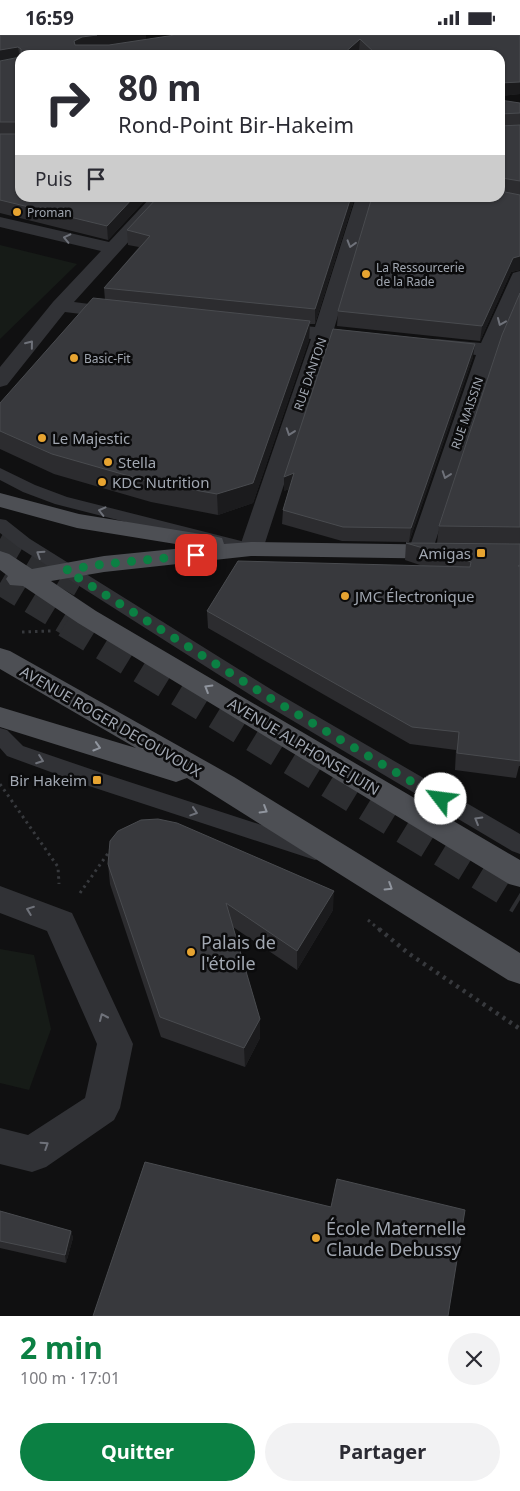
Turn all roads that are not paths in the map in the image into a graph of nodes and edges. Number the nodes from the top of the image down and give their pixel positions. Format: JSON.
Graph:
{"nodes":[{"id":1,"x":156,"y":202,"type":"edge"},
{"id":2,"x":364,"y":202,"type":"edge"},
{"id":3,"x":0,"y":222,"type":"edge"},
{"id":4,"x":114,"y":249,"type":"junction"},
{"id":5,"x":520,"y":277,"type":"edge"},
{"id":6,"x":60,"y":306,"type":"junction"},
{"id":7,"x":138,"y":314,"type":"edge"},
{"id":8,"x":255,"y":327,"type":"edge"},
{"id":9,"x":324,"y":334,"type":"junction"},
{"id":10,"x":382,"y":340,"type":"edge"},
{"id":11,"x":420,"y":344,"type":"edge"},
{"id":12,"x":488,"y":350,"type":"junction"},
{"id":13,"x":0,"y":381,"type":"edge"},
{"id":14,"x":0,"y":473,"type":"edge"},
{"id":15,"x":0,"y":500,"type":"edge"},
{"id":16,"x":0,"y":523,"type":"edge"},
{"id":17,"x":251,"y":549,"type":"junction"},
{"id":18,"x":420,"y":552,"type":"junction"},
{"id":19,"x":520,"y":553,"type":"edge"},
{"id":20,"x":0,"y":559,"type":"edge"},
{"id":21,"x":66,"y":570,"type":"junction"},
{"id":22,"x":26,"y":577,"type":"junction"},
{"id":23,"x":0,"y":582,"type":"edge"},
{"id":24,"x":0,"y":657,"type":"edge"},
{"id":25,"x":0,"y":717,"type":"edge"},
{"id":26,"x":0,"y":735,"type":"edge"},
{"id":27,"x":222,"y":785,"type":"junction"},
{"id":28,"x":520,"y":845,"type":"edge"},
{"id":29,"x":348,"y":861,"type":"junction"},
{"id":30,"x":520,"y":875,"type":"edge"},
{"id":31,"x":0,"y":899,"type":"edge"},
{"id":32,"x":520,"y":970,"type":"edge"},
{"id":33,"x":0,"y":1146,"type":"edge"}],
"edges":[{"from":1,"to":4,"type":"street"},
{"from":2,"to":9,"type":"street","name":"RUE DANTON","one_way":true},
{"from":4,"to":3,"type":"street","one_way":true},
{"from":4,"to":6,"type":"street"},
{"from":5,"to":12,"type":"street","name":"RUE MAISSIN","one_way":true},
{"from":6,"to":7,"type":"street"},
{"from":13,"to":6,"type":"street","one_way":true},
{"from":8,"to":9,"type":"street"},
{"from":9,"to":10,"type":"street"},
{"from":9,"to":17,"type":"street","name":"RUE DANTON","one_way":true},
{"from":11,"to":12,"type":"street"},
{"from":12,"to":18,"type":"street","name":"RUE MAISSIN","one_way":true},
{"from":17,"to":14,"type":"lane","one_way":true},
{"from":15,"to":17,"type":"main road"},
{"from":21,"to":16,"type":"lane","one_way":true},
{"from":17,"to":18,"type":"main road"},
{"from":17,"to":21,"type":"main road"},
{"from":18,"to":19,"type":"main road"},
{"from":20,"to":22,"type":"main road","name":"AVENUE ALPHONSE JUIN"},
{"from":21,"to":22,"type":"main road"},
{"from":28,"to":21,"type":"lane","one_way":true},
{"from":22,"to":23,"type":"main road"},
{"from":30,"to":22,"type":"main road","name":"AVENUE ALPHONSE JUIN","one_way":true},
{"from":24,"to":27,"type":"main road","name":"AVENUE ROGER DECOUVOUX"},
{"from":25,"to":27,"type":"main road","one_way":true},
{"from":26,"to":29,"type":"lane","one_way":true},
{"from":27,"to":29,"type":"main road","one_way":true},
{"from":29,"to":32,"type":"main road","one_way":true},
{"from":33,"to":31,"type":"street","one_way":true}]}
